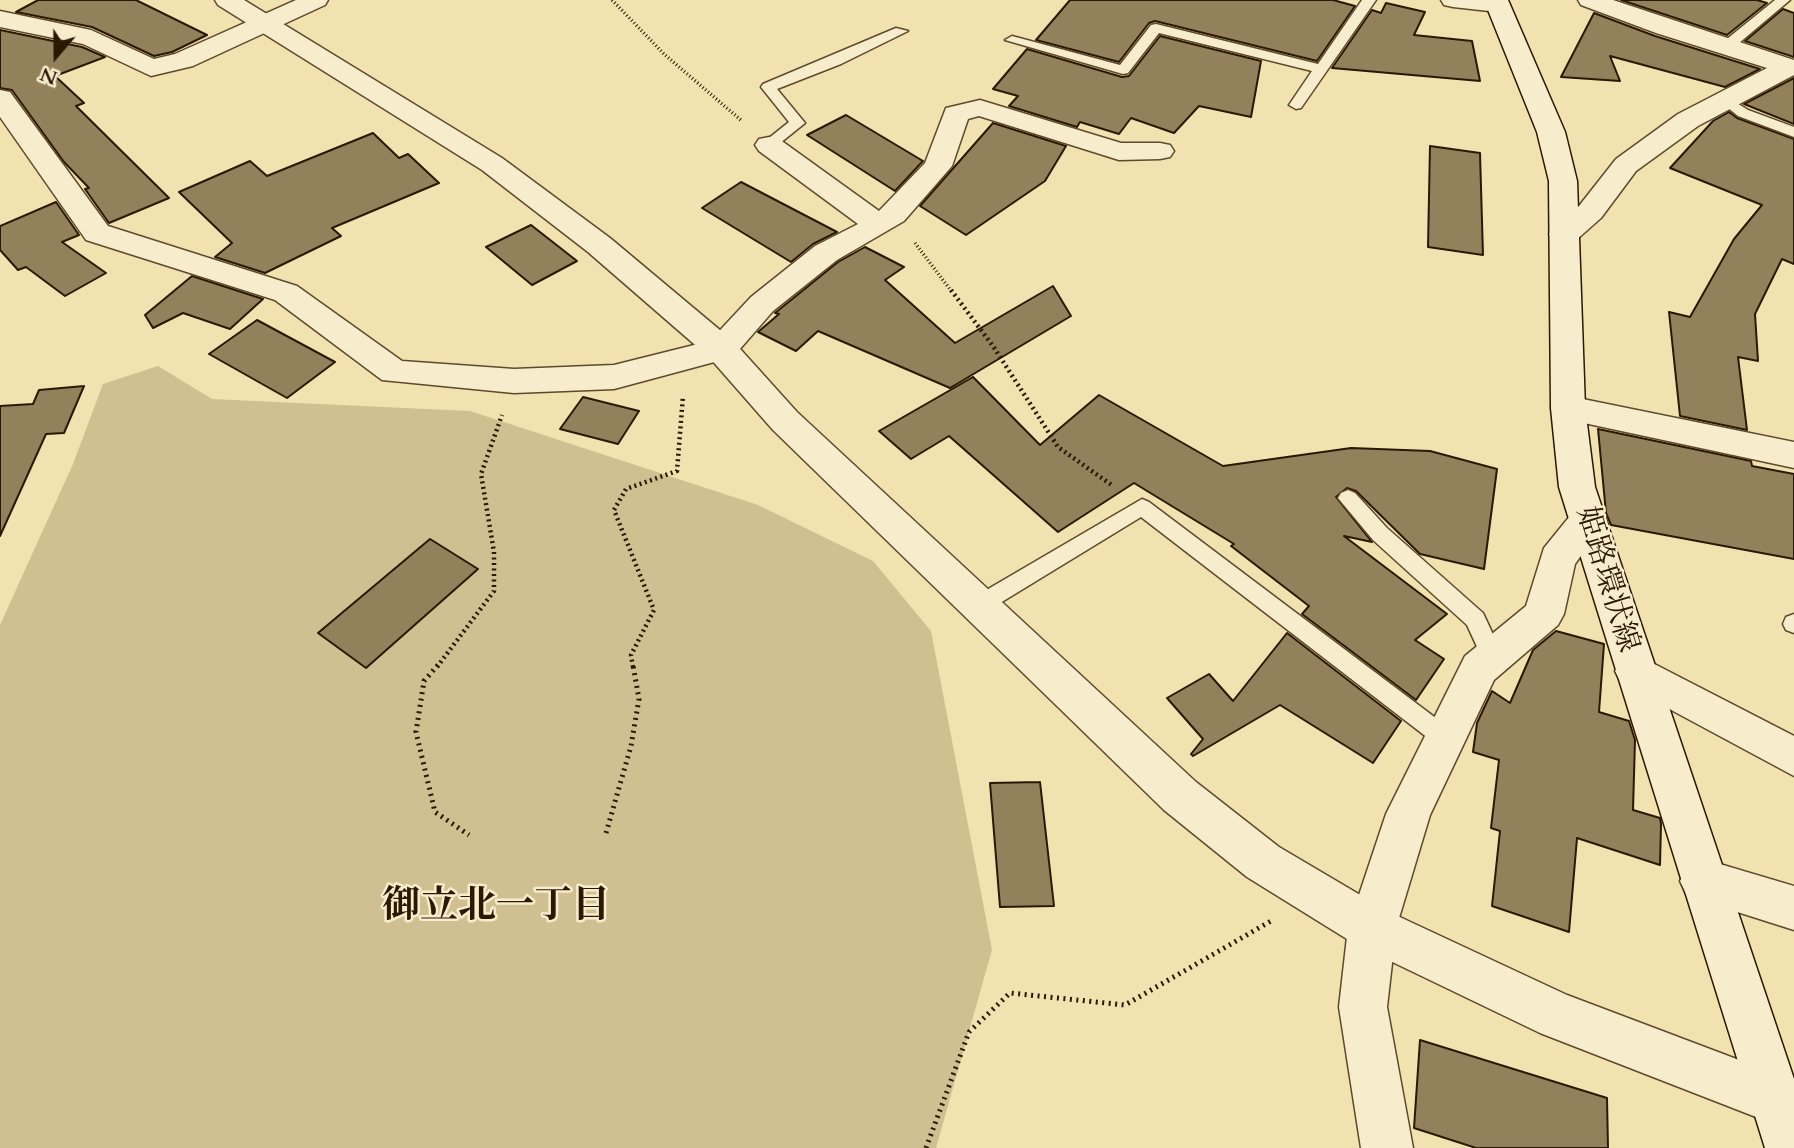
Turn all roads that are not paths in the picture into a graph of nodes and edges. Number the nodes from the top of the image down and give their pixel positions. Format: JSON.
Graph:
{"nodes":[{"id":1,"x":227,"y":0,"type":"edge"},
{"id":2,"x":316,"y":0,"type":"edge"},
{"id":3,"x":1369,"y":0,"type":"edge"},
{"id":4,"x":1453,"y":0,"type":"edge"},
{"id":5,"x":1590,"y":0,"type":"edge"},
{"id":6,"x":1783,"y":0,"type":"edge"},
{"id":7,"x":1497,"y":3,"type":"edge"},
{"id":8,"x":0,"y":19,"type":"edge"},
{"id":9,"x":265,"y":25,"type":"junction"},
{"id":10,"x":901,"y":31,"type":"dead end"},
{"id":11,"x":1012,"y":40,"type":"dead end"},
{"id":12,"x":1727,"y":46,"type":"junction"},
{"id":13,"x":1793,"y":66,"type":"edge"},
{"id":14,"x":1322,"y":69,"type":"junction"},
{"id":15,"x":0,"y":99,"type":"edge"},
{"id":16,"x":1724,"y":99,"type":"junction"},
{"id":17,"x":1296,"y":105,"type":"dead end"},
{"id":18,"x":1794,"y":132,"type":"edge"},
{"id":19,"x":769,"y":145,"type":"joint"},
{"id":20,"x":1160,"y":151,"type":"dead end"},
{"id":21,"x":886,"y":220,"type":"junction"},
{"id":22,"x":1564,"y":234,"type":"junction"},
{"id":23,"x":703,"y":354,"type":"junction"},
{"id":24,"x":1568,"y":408,"type":"junction"},
{"id":25,"x":1794,"y":455,"type":"edge"},
{"id":26,"x":1348,"y":498,"type":"dead end"},
{"id":27,"x":1587,"y":521,"type":"junction"},
{"id":28,"x":979,"y":605,"type":"junction"},
{"id":29,"x":1492,"y":656,"type":"junction"},
{"id":30,"x":1635,"y":671,"type":"junction"},
{"id":31,"x":1445,"y":738,"type":"junction"},
{"id":32,"x":1794,"y":757,"type":"edge"},
{"id":33,"x":1703,"y":881,"type":"junction"},
{"id":34,"x":1794,"y":908,"type":"edge"},
{"id":35,"x":1372,"y":928,"type":"junction"},
{"id":36,"x":1773,"y":1098,"type":"junction"},
{"id":37,"x":1387,"y":1148,"type":"edge"},
{"id":38,"x":1791,"y":1148,"type":"edge"}],
"edges":[{"from":1,"to":9,"type":"street"},
{"from":2,"to":9,"type":"street"},
{"from":3,"to":14,"type":"lane"},
{"from":4,"to":7,"type":"street"},
{"from":5,"to":12,"type":"street"},
{"from":6,"to":12,"type":"lane"},
{"from":7,"to":22,"type":"street","name":"姫路環状線"},
{"from":8,"to":9,"type":"street"},
{"from":9,"to":23,"type":"street"},
{"from":10,"to":19,"type":"lane"},
{"from":11,"to":14,"type":"lane"},
{"from":12,"to":13,"type":"street"},
{"from":13,"to":16,"type":"street"},
{"from":14,"to":17,"type":"lane"},
{"from":15,"to":23,"type":"street"},
{"from":16,"to":18,"type":"lane"},
{"from":16,"to":22,"type":"street"},
{"from":19,"to":21,"type":"street"},
{"from":20,"to":21,"type":"street"},
{"from":21,"to":23,"type":"street"},
{"from":22,"to":24,"type":"street","name":"姫路環状線"},
{"from":23,"to":28,"type":"street"},
{"from":24,"to":25,"type":"street"},
{"from":24,"to":27,"type":"street","name":"姫路環状線"},
{"from":26,"to":29,"type":"lane"},
{"from":27,"to":29,"type":"street"},
{"from":27,"to":30,"type":"street","name":"姫路環状線"},
{"from":28,"to":31,"type":"lane"},
{"from":28,"to":35,"type":"street"},
{"from":29,"to":31,"type":"street"},
{"from":30,"to":32,"type":"street"},
{"from":30,"to":33,"type":"street","name":"姫路環状線"},
{"from":31,"to":35,"type":"street"},
{"from":33,"to":34,"type":"street"},
{"from":33,"to":36,"type":"street","name":"姫路環状線"},
{"from":35,"to":36,"type":"street"},
{"from":35,"to":37,"type":"street"},
{"from":36,"to":38,"type":"street","name":"姫路環状線"}]}
